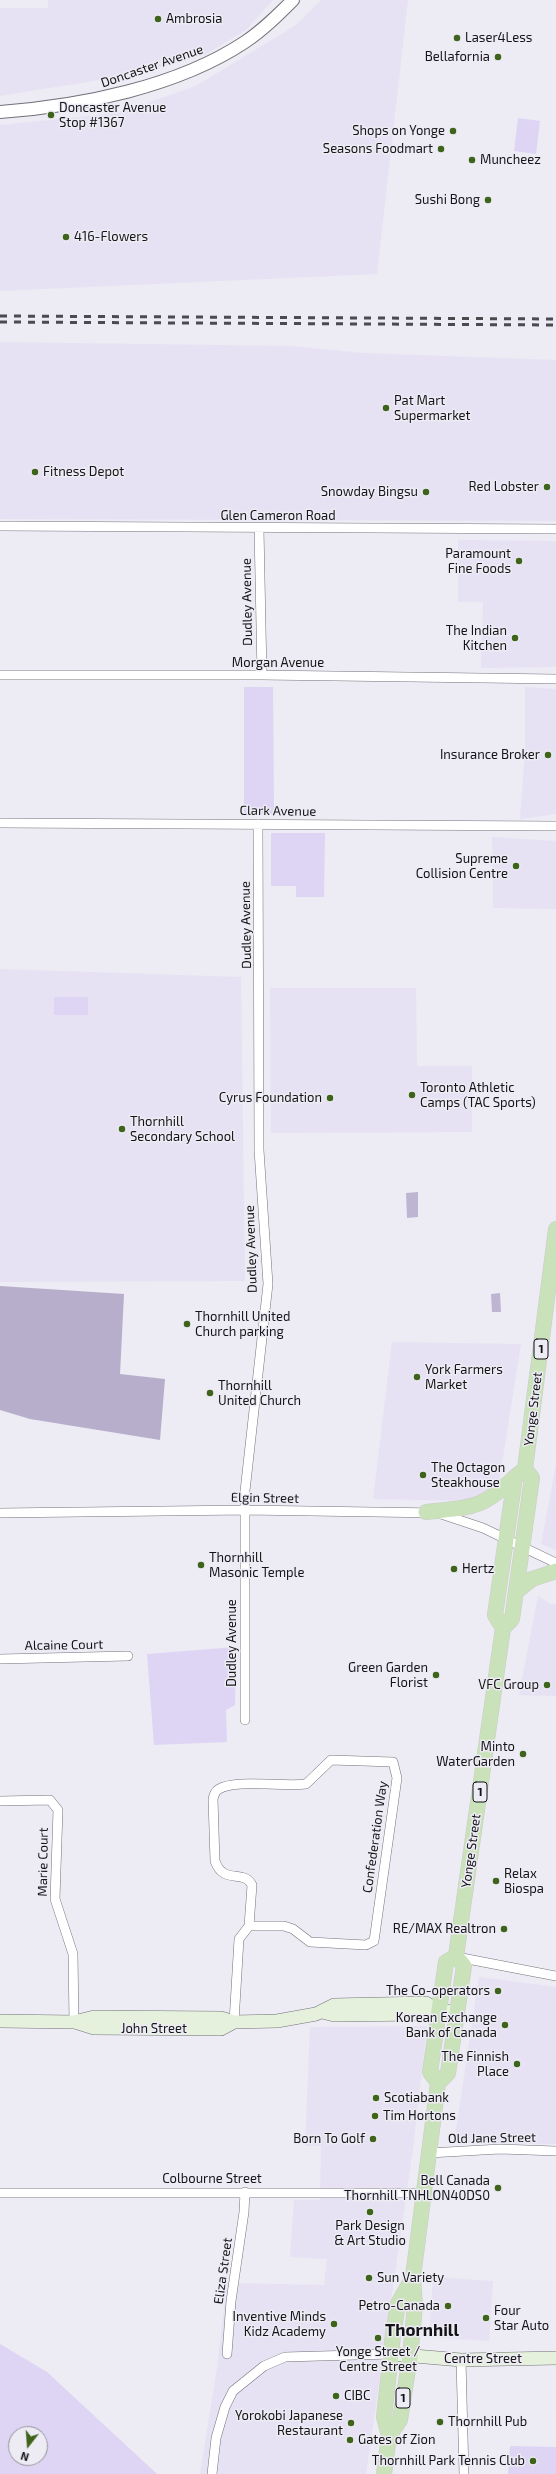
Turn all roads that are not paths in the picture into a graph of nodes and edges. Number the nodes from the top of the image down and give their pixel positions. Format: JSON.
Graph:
{"nodes":[{"id":1,"x":293,"y":0,"type":"edge"},
{"id":2,"x":0,"y":112,"type":"edge"},
{"id":3,"x":0,"y":526,"type":"edge"},
{"id":4,"x":259,"y":529,"type":"junction"},
{"id":5,"x":556,"y":529,"type":"edge"},
{"id":6,"x":0,"y":675,"type":"edge"},
{"id":7,"x":262,"y":675,"type":"junction"},
{"id":8,"x":556,"y":679,"type":"edge"},
{"id":9,"x":0,"y":823,"type":"edge"},
{"id":10,"x":258,"y":824,"type":"junction"},
{"id":11,"x":556,"y":826,"type":"edge"},
{"id":12,"x":556,"y":1229,"type":"edge"},
{"id":13,"x":520,"y":1473,"type":"junction"},
{"id":14,"x":246,"y":1510,"type":"junction"},
{"id":15,"x":426,"y":1512,"type":"junction"},
{"id":16,"x":0,"y":1513,"type":"edge"},
{"id":17,"x":505,"y":1539,"type":"junction"},
{"id":18,"x":522,"y":1548,"type":"junction"},
{"id":19,"x":556,"y":1563,"type":"edge"},
{"id":20,"x":556,"y":1571,"type":"edge"},
{"id":21,"x":517,"y":1591,"type":"junction"},
{"id":22,"x":503,"y":1628,"type":"junction"},
{"id":23,"x":128,"y":1656,"type":"dead end"},
{"id":24,"x":0,"y":1659,"type":"edge"},
{"id":25,"x":245,"y":1720,"type":"dead end"},
{"id":26,"x":0,"y":1801,"type":"edge"},
{"id":27,"x":249,"y":1926,"type":"junction"},
{"id":28,"x":456,"y":1956,"type":"junction"},
{"id":29,"x":556,"y":1976,"type":"edge"},
{"id":30,"x":439,"y":2011,"type":"junction"},
{"id":31,"x":457,"y":2012,"type":"junction"},
{"id":32,"x":0,"y":2021,"type":"edge"},
{"id":33,"x":74,"y":2022,"type":"junction"},
{"id":34,"x":234,"y":2022,"type":"junction"},
{"id":35,"x":438,"y":2083,"type":"junction"},
{"id":36,"x":556,"y":2151,"type":"edge"},
{"id":37,"x":429,"y":2153,"type":"junction"},
{"id":38,"x":244,"y":2192,"type":"junction"},
{"id":39,"x":0,"y":2193,"type":"edge"},
{"id":40,"x":424,"y":2193,"type":"junction"},
{"id":41,"x":412,"y":2277,"type":"junction"},
{"id":42,"x":228,"y":2354,"type":"dead end"},
{"id":43,"x":391,"y":2354,"type":"junction"},
{"id":44,"x":410,"y":2356,"type":"junction"},
{"id":45,"x":556,"y":2358,"type":"edge"},
{"id":46,"x":461,"y":2360,"type":"junction"},
{"id":47,"x":389,"y":2436,"type":"junction"},
{"id":48,"x":212,"y":2474,"type":"edge"},
{"id":49,"x":384,"y":2474,"type":"edge"},
{"id":50,"x":464,"y":2474,"type":"edge"}],
"edges":[{"from":1,"to":2,"type":"street","name":"Doncaster Avenue"},
{"from":3,"to":4,"type":"street","name":"Glen Cameron Road"},
{"from":4,"to":5,"type":"street","name":"Glen Cameron Road"},
{"from":4,"to":7,"type":"street","name":"Dudley Avenue"},
{"from":6,"to":7,"type":"street","name":"Morgan Avenue"},
{"from":7,"to":8,"type":"street","name":"Morgan Avenue"},
{"from":9,"to":10,"type":"street","name":"Clark Avenue"},
{"from":10,"to":11,"type":"street","name":"Clark Avenue"},
{"from":10,"to":14,"type":"street","name":"Dudley Avenue"},
{"from":12,"to":13,"type":"main road","name":"Yonge Street","number":"1"},
{"from":13,"to":15,"type":"main road"},
{"from":13,"to":17,"type":"main road","name":"Yonge Street","number":"1"},
{"from":13,"to":18,"type":"main road","name":"Yonge Street","number":"1"},
{"from":14,"to":15,"type":"street","name":"Elgin Street"},
{"from":14,"to":16,"type":"street","name":"Elgin Street"},
{"from":14,"to":25,"type":"street","name":"Dudley Avenue"},
{"from":15,"to":17,"type":"street","name":"Elgin Street"},
{"from":17,"to":18,"type":"street","name":"Elgin Street"},
{"from":17,"to":22,"type":"main road","name":"Yonge Street","number":"1"},
{"from":18,"to":19,"type":"street","name":"Elgin Street"},
{"from":18,"to":21,"type":"main road","name":"Yonge Street","number":"1"},
{"from":20,"to":21,"type":"main road"},
{"from":21,"to":22,"type":"main road","name":"Yonge Street","number":"1"},
{"from":22,"to":28,"type":"main road","name":"Yonge Street","number":"1"},
{"from":23,"to":24,"type":"street","name":"Alcaine Court"},
{"from":26,"to":33,"type":"street","name":"Marie Court"},
{"from":27,"to":27,"type":"street","name":"Confederation Way"},
{"from":27,"to":34,"type":"street","name":"Confederation Way"},
{"from":28,"to":29,"type":"street"},
{"from":28,"to":30,"type":"main road","name":"Yonge Street","number":"1"},
{"from":28,"to":31,"type":"main road","name":"Yonge Street","number":"1"},
{"from":30,"to":31,"type":"main road","name":"John Street"},
{"from":30,"to":34,"type":"main road","name":"John Street"},
{"from":30,"to":35,"type":"main road","name":"Yonge Street","number":"1"},
{"from":31,"to":35,"type":"main road","name":"Yonge Street","number":"1"},
{"from":32,"to":33,"type":"main road","name":"John Street"},
{"from":33,"to":34,"type":"main road","name":"John Street"},
{"from":35,"to":37,"type":"main road","name":"Yonge Street","number":"1"},
{"from":36,"to":37,"type":"street","name":"Old Jane Street"},
{"from":37,"to":40,"type":"main road","name":"Yonge Street","number":"1"},
{"from":38,"to":39,"type":"street","name":"Colbourne Street"},
{"from":38,"to":40,"type":"street","name":"Colbourne Street"},
{"from":38,"to":42,"type":"street","name":"Eliza Street"},
{"from":40,"to":41,"type":"main road","name":"Yonge Street","number":"1"},
{"from":41,"to":43,"type":"main road","name":"Yonge Street","number":"1"},
{"from":41,"to":44,"type":"main road","name":"Yonge Street","number":"1"},
{"from":43,"to":44,"type":"main road","name":"Centre Street"},
{"from":43,"to":47,"type":"main road","name":"Yonge Street","number":"1"},
{"from":43,"to":48,"type":"street"},
{"from":44,"to":46,"type":"main road","name":"Centre Street"},
{"from":44,"to":47,"type":"main road","name":"Yonge Street","number":"1"},
{"from":45,"to":46,"type":"main road","name":"Centre Street"},
{"from":46,"to":50,"type":"street"},
{"from":47,"to":49,"type":"main road","name":"Yonge Street","number":"1"}]}
